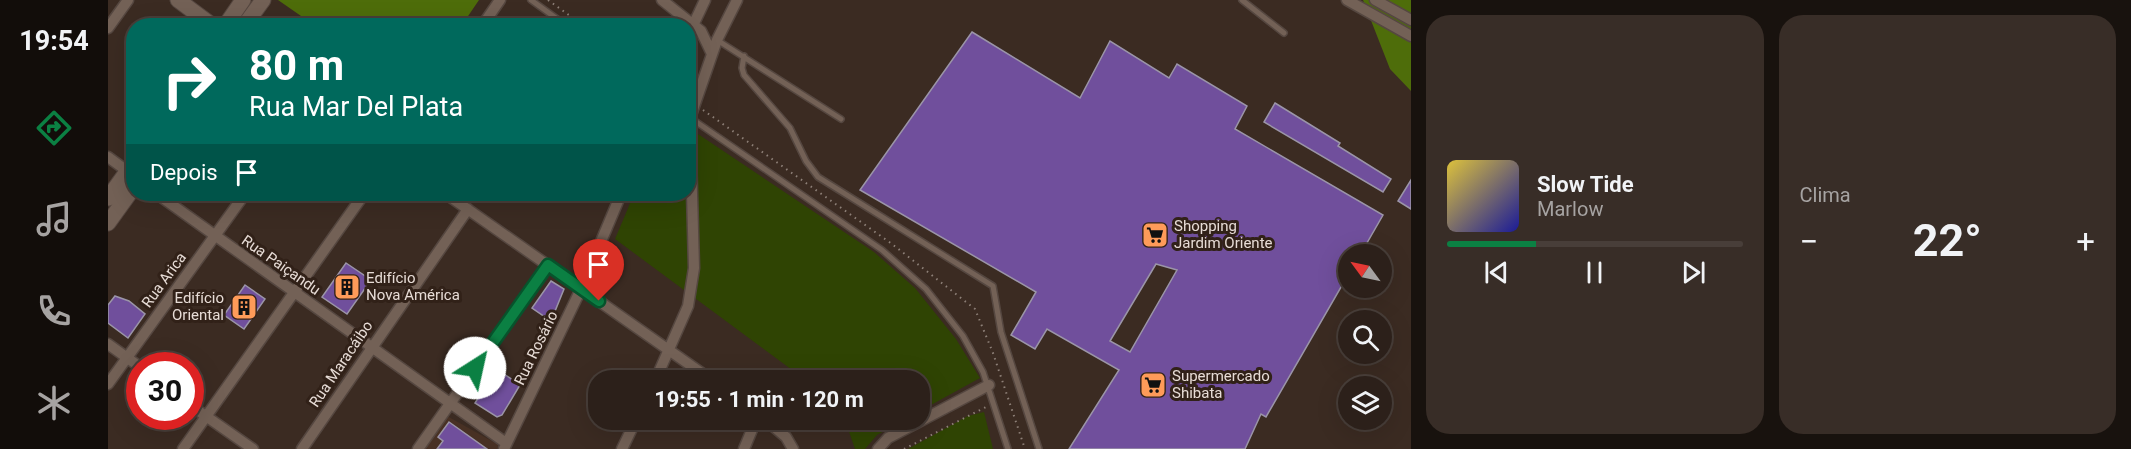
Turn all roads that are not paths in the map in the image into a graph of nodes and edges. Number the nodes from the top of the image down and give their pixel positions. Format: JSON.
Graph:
{"nodes":[{"id":1,"x":128,"y":0,"type":"edge"},
{"id":2,"x":178,"y":0,"type":"edge"},
{"id":3,"x":243,"y":0,"type":"edge"},
{"id":4,"x":263,"y":0,"type":"edge"},
{"id":5,"x":500,"y":0,"type":"edge"},
{"id":6,"x":531,"y":0,"type":"edge"},
{"id":7,"x":662,"y":0,"type":"edge"},
{"id":8,"x":705,"y":0,"type":"edge"},
{"id":9,"x":736,"y":0,"type":"edge"},
{"id":10,"x":1242,"y":0,"type":"edge"},
{"id":11,"x":1347,"y":0,"type":"edge"},
{"id":12,"x":1375,"y":0,"type":"edge"},
{"id":13,"x":202,"y":18,"type":"edge"},
{"id":14,"x":231,"y":18,"type":"edge"},
{"id":15,"x":250,"y":18,"type":"edge"},
{"id":16,"x":488,"y":18,"type":"edge"},
{"id":17,"x":556,"y":18,"type":"edge"},
{"id":18,"x":686,"y":18,"type":"edge"},
{"id":19,"x":696,"y":20,"type":"edge"},
{"id":20,"x":1411,"y":20,"type":"edge"},
{"id":21,"x":696,"y":26,"type":"edge"},
{"id":22,"x":108,"y":28,"type":"edge"},
{"id":23,"x":1284,"y":33,"type":"dead end"},
{"id":24,"x":1411,"y":36,"type":"edge"},
{"id":25,"x":717,"y":40,"type":"junction"},
{"id":26,"x":712,"y":54,"type":"junction"},
{"id":27,"x":744,"y":56,"type":"junction"},
{"id":28,"x":696,"y":98,"type":"edge"},
{"id":29,"x":841,"y":119,"type":"dead end"},
{"id":30,"x":696,"y":122,"type":"edge"},
{"id":31,"x":108,"y":157,"type":"edge"},
{"id":32,"x":126,"y":167,"type":"edge"},
{"id":33,"x":126,"y":177,"type":"edge"},
{"id":34,"x":108,"y":198,"type":"edge"},
{"id":35,"x":126,"y":199,"type":"edge"},
{"id":36,"x":166,"y":201,"type":"edge"},
{"id":37,"x":240,"y":201,"type":"edge"},
{"id":38,"x":359,"y":201,"type":"edge"},
{"id":39,"x":456,"y":201,"type":"edge"},
{"id":40,"x":618,"y":201,"type":"edge"},
{"id":41,"x":692,"y":201,"type":"edge"},
{"id":42,"x":468,"y":209,"type":"junction"},
{"id":43,"x":108,"y":223,"type":"edge"},
{"id":44,"x":214,"y":236,"type":"junction"},
{"id":45,"x":548,"y":265,"type":"junction"},
{"id":46,"x":581,"y":289,"type":"junction"},
{"id":47,"x":295,"y":292,"type":"junction"},
{"id":48,"x":108,"y":344,"type":"edge"},
{"id":49,"x":371,"y":346,"type":"junction"},
{"id":50,"x":670,"y":350,"type":"junction"},
{"id":51,"x":131,"y":352,"type":"edge"},
{"id":52,"x":126,"y":357,"type":"edge"},
{"id":53,"x":126,"y":359,"type":"edge"},
{"id":54,"x":660,"y":370,"type":"edge"},
{"id":55,"x":698,"y":370,"type":"edge"},
{"id":56,"x":108,"y":384,"type":"edge"},
{"id":57,"x":988,"y":385,"type":"junction"},
{"id":58,"x":450,"y":403,"type":"junction"},
{"id":59,"x":204,"y":415,"type":"edge"},
{"id":60,"x":207,"y":417,"type":"junction"},
{"id":61,"x":631,"y":430,"type":"edge"},
{"id":62,"x":752,"y":430,"type":"edge"},
{"id":63,"x":778,"y":430,"type":"edge"},
{"id":64,"x":505,"y":446,"type":"edge"},
{"id":65,"x":183,"y":449,"type":"edge"},
{"id":66,"x":253,"y":449,"type":"edge"},
{"id":67,"x":302,"y":449,"type":"edge"},
{"id":68,"x":418,"y":449,"type":"edge"},
{"id":69,"x":622,"y":449,"type":"edge"},
{"id":70,"x":744,"y":449,"type":"edge"},
{"id":71,"x":793,"y":449,"type":"edge"},
{"id":72,"x":878,"y":449,"type":"edge"},
{"id":73,"x":1008,"y":449,"type":"edge"},
{"id":74,"x":1039,"y":449,"type":"edge"}],
"edges":[{"from":1,"to":22,"type":"street"},
{"from":2,"to":13,"type":"street"},
{"from":3,"to":14,"type":"street"},
{"from":4,"to":15,"type":"street"},
{"from":5,"to":16,"type":"street"},
{"from":6,"to":17,"type":"lane"},
{"from":7,"to":18,"type":"street"},
{"from":8,"to":19,"type":"street"},
{"from":9,"to":25,"type":"street"},
{"from":10,"to":23,"type":"lane"},
{"from":11,"to":24,"type":"street"},
{"from":12,"to":20,"type":"street"},
{"from":21,"to":26,"type":"street"},
{"from":25,"to":26,"type":"street"},
{"from":25,"to":27,"type":"lane"},
{"from":26,"to":28,"type":"street"},
{"from":27,"to":29,"type":"lane"},
{"from":27,"to":74,"type":"lane"},
{"from":30,"to":57,"type":"lane"},
{"from":31,"to":32,"type":"street"},
{"from":33,"to":34,"type":"street"},
{"from":35,"to":43,"type":"street"},
{"from":36,"to":44,"type":"street","name":"Rua Paiçandu"},
{"from":37,"to":44,"type":"street","name":"Rua Arica"},
{"from":38,"to":47,"type":"street"},
{"from":39,"to":42,"type":"street"},
{"from":40,"to":46,"type":"street","name":"Rua Rosário"},
{"from":41,"to":50,"type":"street"},
{"from":42,"to":45,"type":"street"},
{"from":42,"to":49,"type":"street","name":"Rua Maracáibo"},
{"from":44,"to":47,"type":"street","name":"Rua Paiçandu"},
{"from":44,"to":51,"type":"street","name":"Rua Arica"},
{"from":45,"to":46,"type":"street"},
{"from":45,"to":58,"type":"street"},
{"from":46,"to":50,"type":"street"},
{"from":46,"to":64,"type":"street","name":"Rua Rosário"},
{"from":47,"to":49,"type":"street","name":"Rua Paiçandu"},
{"from":47,"to":60,"type":"street"},
{"from":48,"to":52,"type":"street"},
{"from":49,"to":58,"type":"street","name":"Rua Paiçandu"},
{"from":49,"to":67,"type":"street","name":"Rua Maracáibo"},
{"from":50,"to":54,"type":"street"},
{"from":50,"to":55,"type":"street"},
{"from":53,"to":56,"type":"street","name":"Rua Arica"},
{"from":57,"to":72,"type":"street"},
{"from":57,"to":73,"type":"lane"},
{"from":58,"to":64,"type":"street","name":"Rua Paiçandu"},
{"from":58,"to":68,"type":"street"},
{"from":59,"to":60,"type":"street"},
{"from":60,"to":65,"type":"street"},
{"from":60,"to":66,"type":"street"},
{"from":61,"to":69,"type":"street"},
{"from":62,"to":70,"type":"street"},
{"from":63,"to":71,"type":"street"}]}
